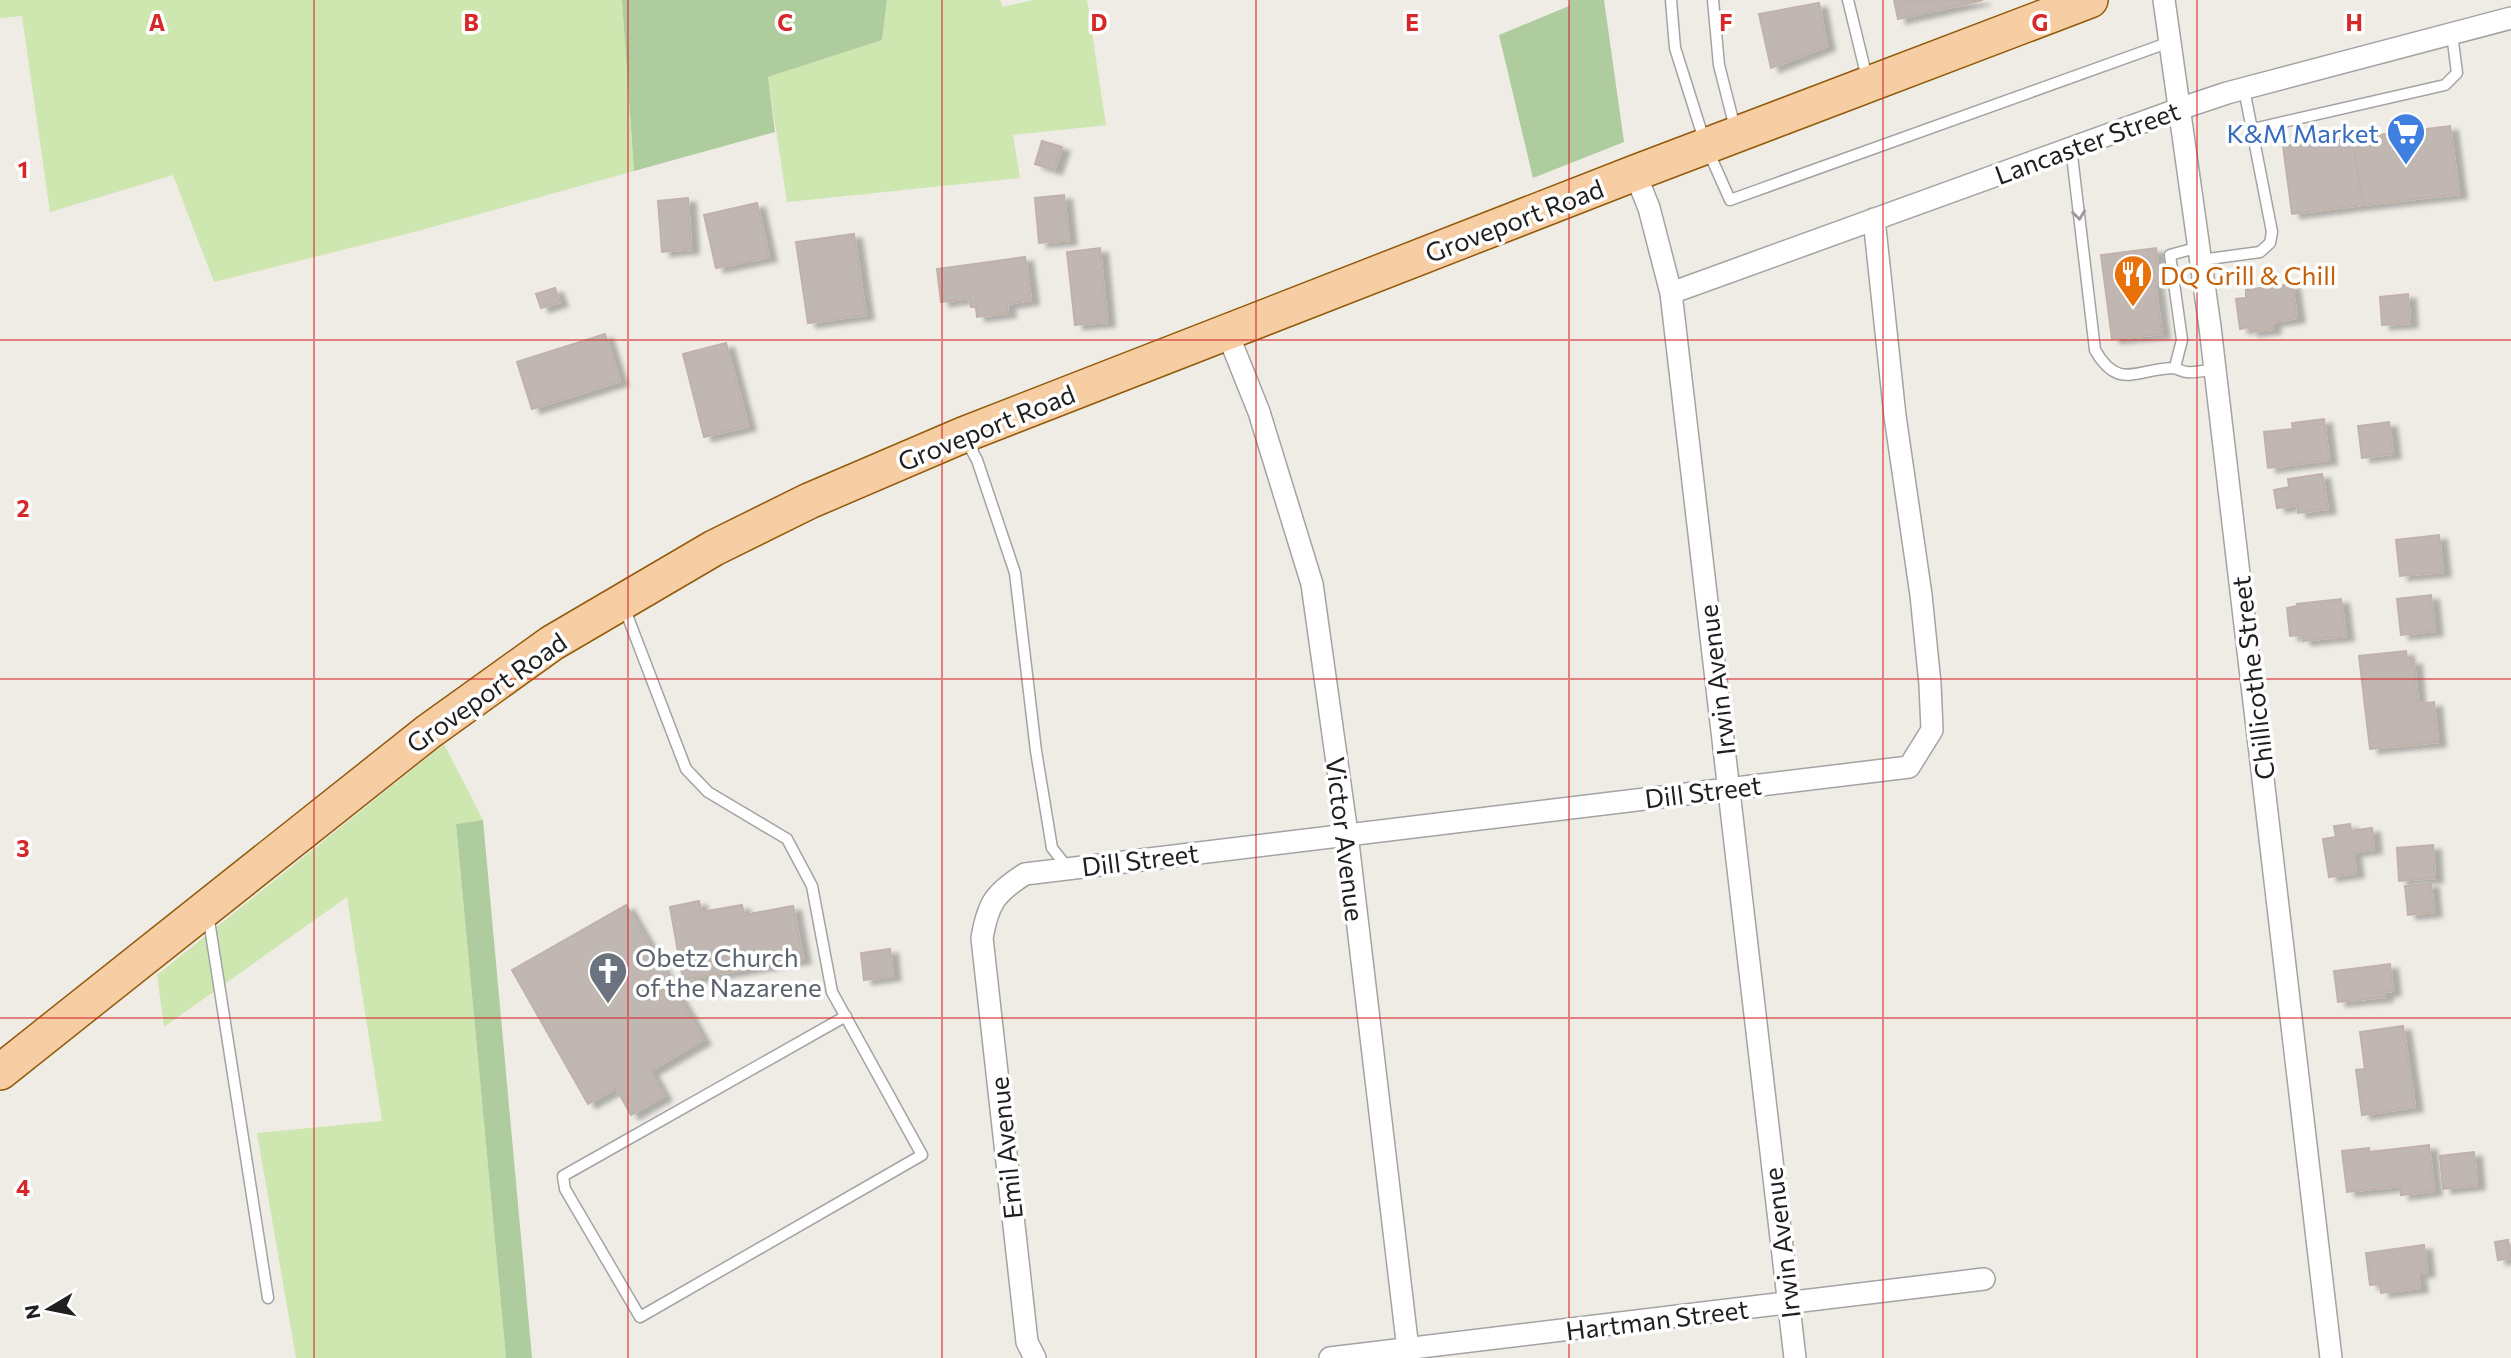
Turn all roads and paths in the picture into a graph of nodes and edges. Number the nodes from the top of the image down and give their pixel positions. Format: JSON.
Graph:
{"nodes":[{"id":1,"x":1671,"y":0,"type":"edge"},
{"id":2,"x":1713,"y":0,"type":"edge"},
{"id":3,"x":1848,"y":0,"type":"edge"},
{"id":4,"x":2090,"y":0,"type":"edge"},
{"id":5,"x":2164,"y":0,"type":"edge"},
{"id":6,"x":2511,"y":18,"type":"edge"},
{"id":7,"x":2452,"y":34,"type":"junction"},
{"id":8,"x":2170,"y":42,"type":"junction"},
{"id":9,"x":1868,"y":85,"type":"junction"},
{"id":10,"x":2245,"y":89,"type":"junction"},
{"id":11,"x":2179,"y":109,"type":"junction"},
{"id":12,"x":2253,"y":129,"type":"junction"},
{"id":13,"x":1721,"y":140,"type":"junction"},
{"id":14,"x":2071,"y":147,"type":"junction"},
{"id":15,"x":1635,"y":173,"type":"junction"},
{"id":16,"x":1874,"y":219,"type":"junction"},
{"id":17,"x":2200,"y":254,"type":"junction"},
{"id":18,"x":1671,"y":293,"type":"junction"},
{"id":19,"x":1227,"y":332,"type":"junction"},
{"id":20,"x":2175,"y":367,"type":"junction"},
{"id":21,"x":2215,"y":369,"type":"junction"},
{"id":22,"x":963,"y":435,"type":"junction"},
{"id":23,"x":622,"y":601,"type":"junction"},
{"id":24,"x":1729,"y":788,"type":"junction"},
{"id":25,"x":1347,"y":834,"type":"junction"},
{"id":26,"x":1068,"y":868,"type":"junction"},
{"id":27,"x":207,"y":908,"type":"junction"},
{"id":28,"x":982,"y":938,"type":"joint"},
{"id":29,"x":846,"y":1016,"type":"junction"},
{"id":30,"x":0,"y":1072,"type":"edge"},
{"id":31,"x":1984,"y":1279,"type":"dead end"},
{"id":32,"x":268,"y":1298,"type":"dead end"},
{"id":33,"x":1789,"y":1303,"type":"junction"},
{"id":34,"x":1408,"y":1353,"type":"edge"},
{"id":35,"x":1035,"y":1357,"type":"edge"},
{"id":36,"x":1330,"y":1358,"type":"edge"},
{"id":37,"x":1795,"y":1358,"type":"edge"},
{"id":38,"x":2330,"y":1358,"type":"edge"}],
"edges":[{"from":1,"to":13,"type":"lane"},
{"from":2,"to":13,"type":"lane"},
{"from":3,"to":9,"type":"lane"},
{"from":4,"to":9,"type":"main road","name":"Groveport Road"},
{"from":5,"to":8,"type":"street","name":"Chillicothe Street"},
{"from":6,"to":7,"type":"street","name":"Lancaster Street"},
{"from":7,"to":10,"type":"street","name":"Lancaster Street"},
{"from":7,"to":12,"type":"lane"},
{"from":8,"to":11,"type":"street","name":"Chillicothe Street"},
{"from":8,"to":13,"type":"lane"},
{"from":9,"to":13,"type":"main road","name":"Groveport Road"},
{"from":10,"to":11,"type":"street","name":"Lancaster Street"},
{"from":10,"to":12,"type":"lane"},
{"from":11,"to":14,"type":"street","name":"Lancaster Street"},
{"from":11,"to":17,"type":"street","name":"Chillicothe Street"},
{"from":12,"to":17,"type":"lane"},
{"from":13,"to":15,"type":"main road","name":"Groveport Road"},
{"from":14,"to":16,"type":"street","name":"Lancaster Street"},
{"from":14,"to":20,"type":"lane","one_way":true},
{"from":15,"to":18,"type":"street","name":"Irwin Avenue"},
{"from":15,"to":19,"type":"main road","name":"Groveport Road"},
{"from":16,"to":18,"type":"street","name":"Lancaster Street"},
{"from":16,"to":24,"type":"street","name":"Dill Street"},
{"from":17,"to":20,"type":"lane"},
{"from":17,"to":21,"type":"street","name":"Chillicothe Street"},
{"from":18,"to":24,"type":"street","name":"Irwin Avenue"},
{"from":19,"to":22,"type":"main road","name":"Groveport Road"},
{"from":19,"to":25,"type":"street","name":"Victor Avenue"},
{"from":20,"to":21,"type":"lane"},
{"from":21,"to":38,"type":"street","name":"Chillicothe Street"},
{"from":22,"to":23,"type":"main road","name":"Groveport Road"},
{"from":22,"to":26,"type":"lane"},
{"from":23,"to":27,"type":"main road","name":"Groveport Road"},
{"from":23,"to":29,"type":"lane"},
{"from":24,"to":25,"type":"street","name":"Dill Street"},
{"from":24,"to":33,"type":"street","name":"Irwin Avenue"},
{"from":25,"to":26,"type":"street","name":"Dill Street"},
{"from":25,"to":34,"type":"street","name":"Victor Avenue"},
{"from":26,"to":28,"type":"street","name":"Dill Street"},
{"from":27,"to":30,"type":"main road","name":"Groveport Road"},
{"from":27,"to":32,"type":"lane"},
{"from":28,"to":35,"type":"street","name":"Emil Avenue"},
{"from":29,"to":29,"type":"lane"},
{"from":31,"to":33,"type":"street","name":"Hartman Street"},
{"from":33,"to":34,"type":"street","name":"Hartman Street"},
{"from":33,"to":37,"type":"street","name":"Irwin Avenue"},
{"from":34,"to":36,"type":"street","name":"Hartman Street"}]}
